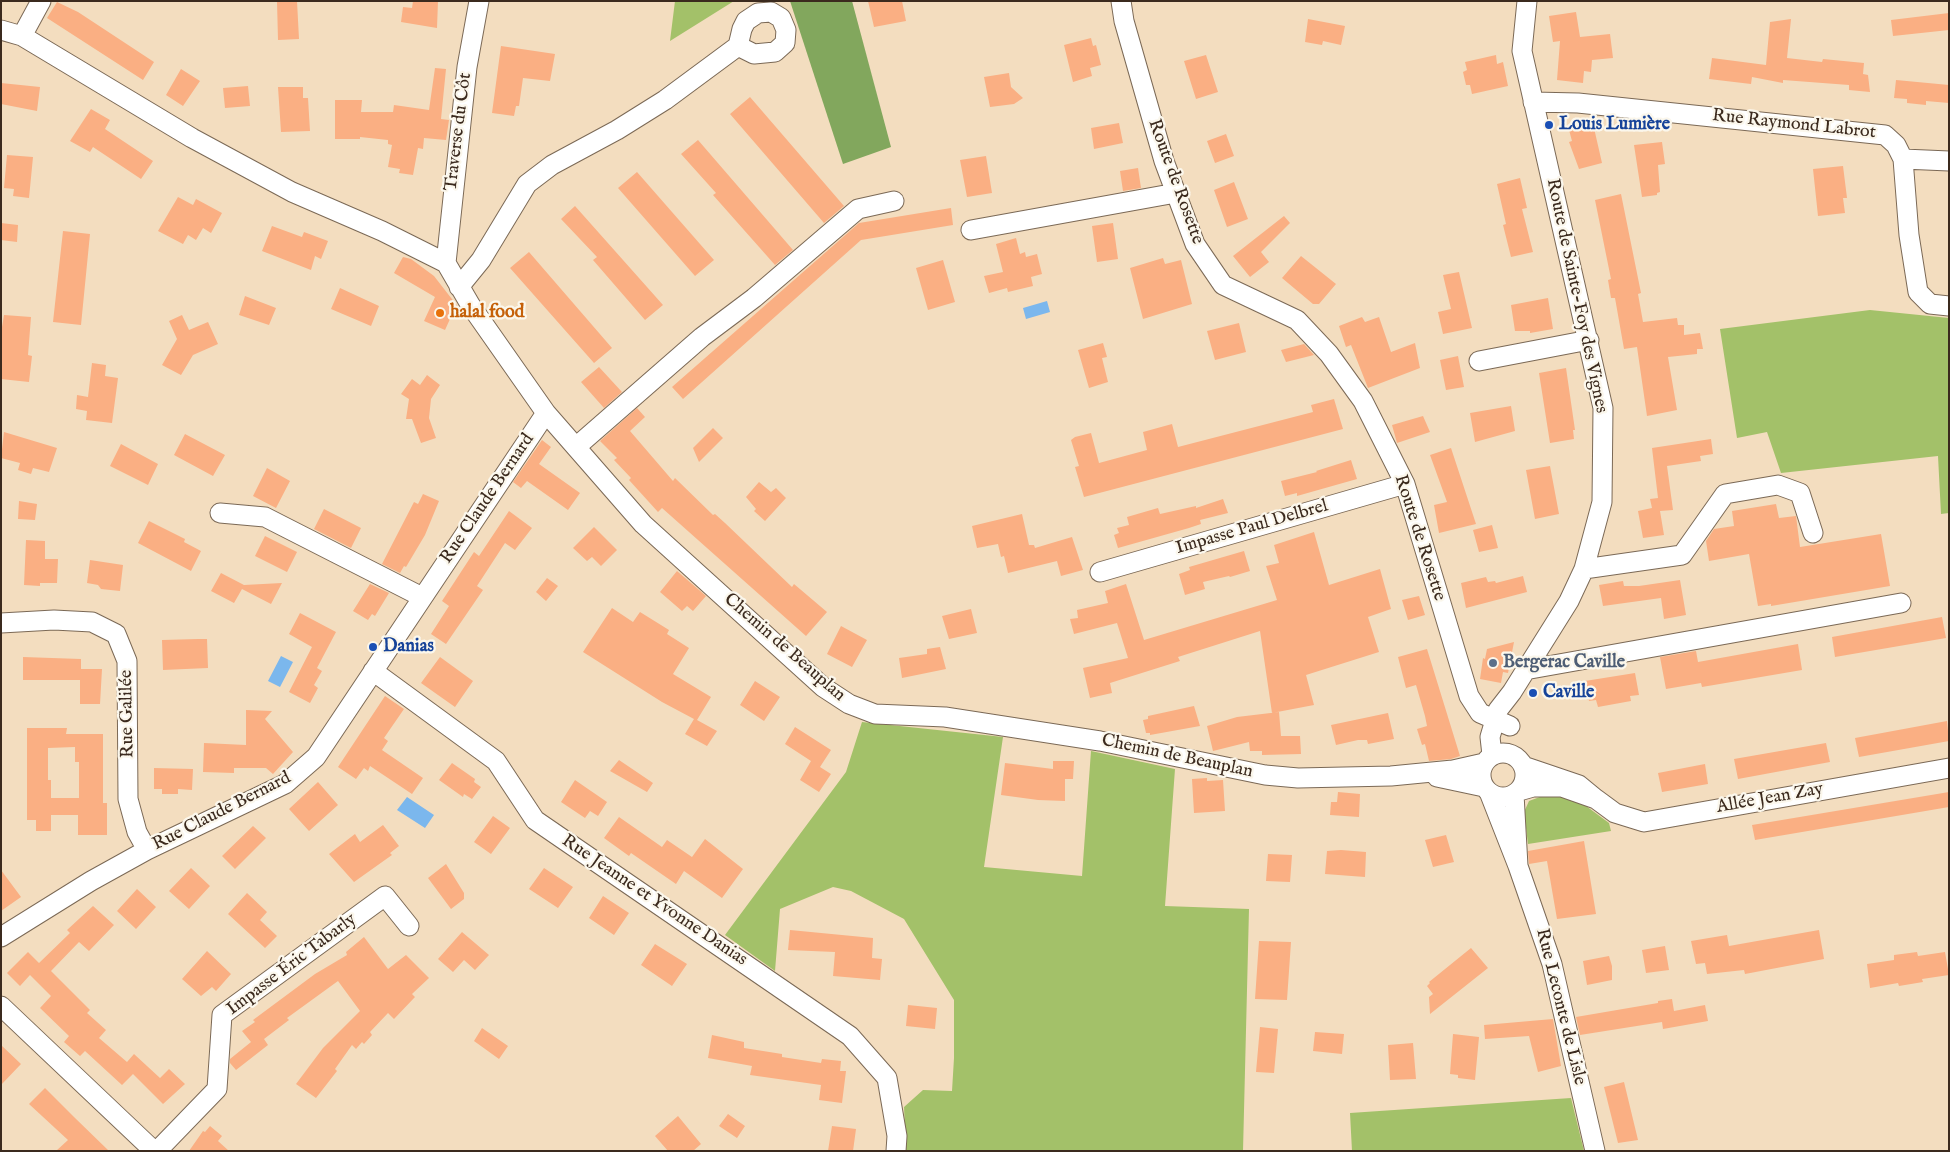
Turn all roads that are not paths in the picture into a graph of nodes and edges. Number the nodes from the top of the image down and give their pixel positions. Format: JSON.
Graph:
{"nodes":[{"id":1,"x":40,"y":1,"type":"edge"},
{"id":2,"x":479,"y":1,"type":"edge"},
{"id":3,"x":1121,"y":1,"type":"edge"},
{"id":4,"x":1527,"y":1,"type":"edge"},
{"id":5,"x":1,"y":30,"type":"edge"},
{"id":6,"x":22,"y":36,"type":"junction"},
{"id":7,"x":738,"y":46,"type":"dead end"},
{"id":8,"x":1533,"y":102,"type":"junction"},
{"id":9,"x":1903,"y":159,"type":"junction"},
{"id":10,"x":1949,"y":161,"type":"edge"},
{"id":11,"x":1176,"y":193,"type":"junction"},
{"id":12,"x":894,"y":201,"type":"dead end"},
{"id":13,"x":971,"y":230,"type":"dead end"},
{"id":14,"x":446,"y":263,"type":"junction"},
{"id":15,"x":459,"y":287,"type":"junction"},
{"id":16,"x":1949,"y":306,"type":"edge"},
{"id":17,"x":1589,"y":340,"type":"junction"},
{"id":18,"x":1479,"y":361,"type":"dead end"},
{"id":19,"x":546,"y":413,"type":"junction"},
{"id":20,"x":576,"y":447,"type":"junction"},
{"id":21,"x":1405,"y":484,"type":"junction"},
{"id":22,"x":220,"y":514,"type":"dead end"},
{"id":23,"x":1813,"y":533,"type":"dead end"},
{"id":24,"x":1584,"y":569,"type":"junction"},
{"id":25,"x":1100,"y":572,"type":"dead end"},
{"id":26,"x":422,"y":597,"type":"junction"},
{"id":27,"x":1901,"y":603,"type":"dead end"},
{"id":28,"x":1,"y":624,"type":"edge"},
{"id":29,"x":1526,"y":670,"type":"junction"},
{"id":30,"x":373,"y":671,"type":"junction"},
{"id":31,"x":1502,"y":723,"type":"junction"},
{"id":32,"x":1488,"y":759,"type":"junction"},
{"id":33,"x":1521,"y":762,"type":"junction"},
{"id":34,"x":1949,"y":768,"type":"edge"},
{"id":35,"x":1391,"y":776,"type":"junction"},
{"id":36,"x":1486,"y":790,"type":"junction"},
{"id":37,"x":1516,"y":793,"type":"junction"},
{"id":38,"x":1596,"y":799,"type":"junction"},
{"id":39,"x":147,"y":850,"type":"junction"},
{"id":40,"x":1518,"y":866,"type":"junction"},
{"id":41,"x":409,"y":926,"type":"dead end"},
{"id":42,"x":1,"y":938,"type":"edge"},
{"id":43,"x":1,"y":1006,"type":"edge"},
{"id":44,"x":156,"y":1151,"type":"edge"},
{"id":45,"x":896,"y":1151,"type":"edge"},
{"id":46,"x":1596,"y":1151,"type":"edge"}],
"edges":[{"from":1,"to":6,"type":"street"},
{"from":2,"to":14,"type":"street","name":"Traverse du Côt"},
{"from":3,"to":11,"type":"street","name":"Route de Rosette"},
{"from":4,"to":8,"type":"street","name":"Route de Sainte-Foy des Vignes"},
{"from":5,"to":6,"type":"street"},
{"from":6,"to":14,"type":"street"},
{"from":7,"to":15,"type":"street"},
{"from":8,"to":9,"type":"street","name":"Rue Raymond Labrot"},
{"from":8,"to":17,"type":"street","name":"Route de Sainte-Foy des Vignes"},
{"from":9,"to":10,"type":"street"},
{"from":9,"to":16,"type":"street","name":"Rue Raymond Labrot"},
{"from":11,"to":13,"type":"street"},
{"from":11,"to":21,"type":"street","name":"Route de Rosette"},
{"from":12,"to":20,"type":"street"},
{"from":14,"to":15,"type":"street","name":"Chemin de Beauplan"},
{"from":15,"to":19,"type":"street","name":"Chemin de Beauplan"},
{"from":17,"to":18,"type":"street"},
{"from":17,"to":24,"type":"street","name":"Route de Sainte-Foy des Vignes"},
{"from":19,"to":20,"type":"street","name":"Chemin de Beauplan"},
{"from":19,"to":26,"type":"street","name":"Rue Claude Bernard"},
{"from":20,"to":35,"type":"street","name":"Chemin de Beauplan"},
{"from":21,"to":25,"type":"street","name":"Impasse Paul Delbrel"},
{"from":21,"to":31,"type":"street","name":"Route de Rosette"},
{"from":22,"to":26,"type":"street"},
{"from":23,"to":24,"type":"street"},
{"from":24,"to":29,"type":"street","name":"Route de Sainte-Foy des Vignes"},
{"from":26,"to":30,"type":"street","name":"Rue Claude Bernard"},
{"from":27,"to":29,"type":"street"},
{"from":28,"to":39,"type":"street","name":"Rue Galilée"},
{"from":29,"to":31,"type":"street","name":"Route de Sainte-Foy des Vignes"},
{"from":30,"to":39,"type":"street","name":"Rue Claude Bernard"},
{"from":30,"to":45,"type":"street","name":"Rue Jeanne et Yvonne Danias"},
{"from":31,"to":32,"type":"street","name":"Route de Sainte-Foy des Vignes"},
{"from":31,"to":33,"type":"street"},
{"from":32,"to":33,"type":"street"},
{"from":32,"to":35,"type":"street","name":"Chemin de Beauplan"},
{"from":32,"to":36,"type":"street"},
{"from":33,"to":37,"type":"street"},
{"from":33,"to":38,"type":"street","name":"Allée Jean Zay"},
{"from":34,"to":38,"type":"street","name":"Allée Jean Zay"},
{"from":35,"to":36,"type":"street","name":"Chemin de Beauplan"},
{"from":36,"to":37,"type":"street"},
{"from":36,"to":40,"type":"street","name":"Rue Leconte de Lisle"},
{"from":37,"to":38,"type":"street","name":"Allée Jean Zay"},
{"from":37,"to":40,"type":"street","name":"Rue Leconte de Lisle"},
{"from":39,"to":42,"type":"street","name":"Rue Claude Bernard"},
{"from":40,"to":46,"type":"street","name":"Rue Leconte de Lisle"},
{"from":41,"to":44,"type":"street","name":"Impasse Éric Tabarly"},
{"from":43,"to":44,"type":"street"}]}
